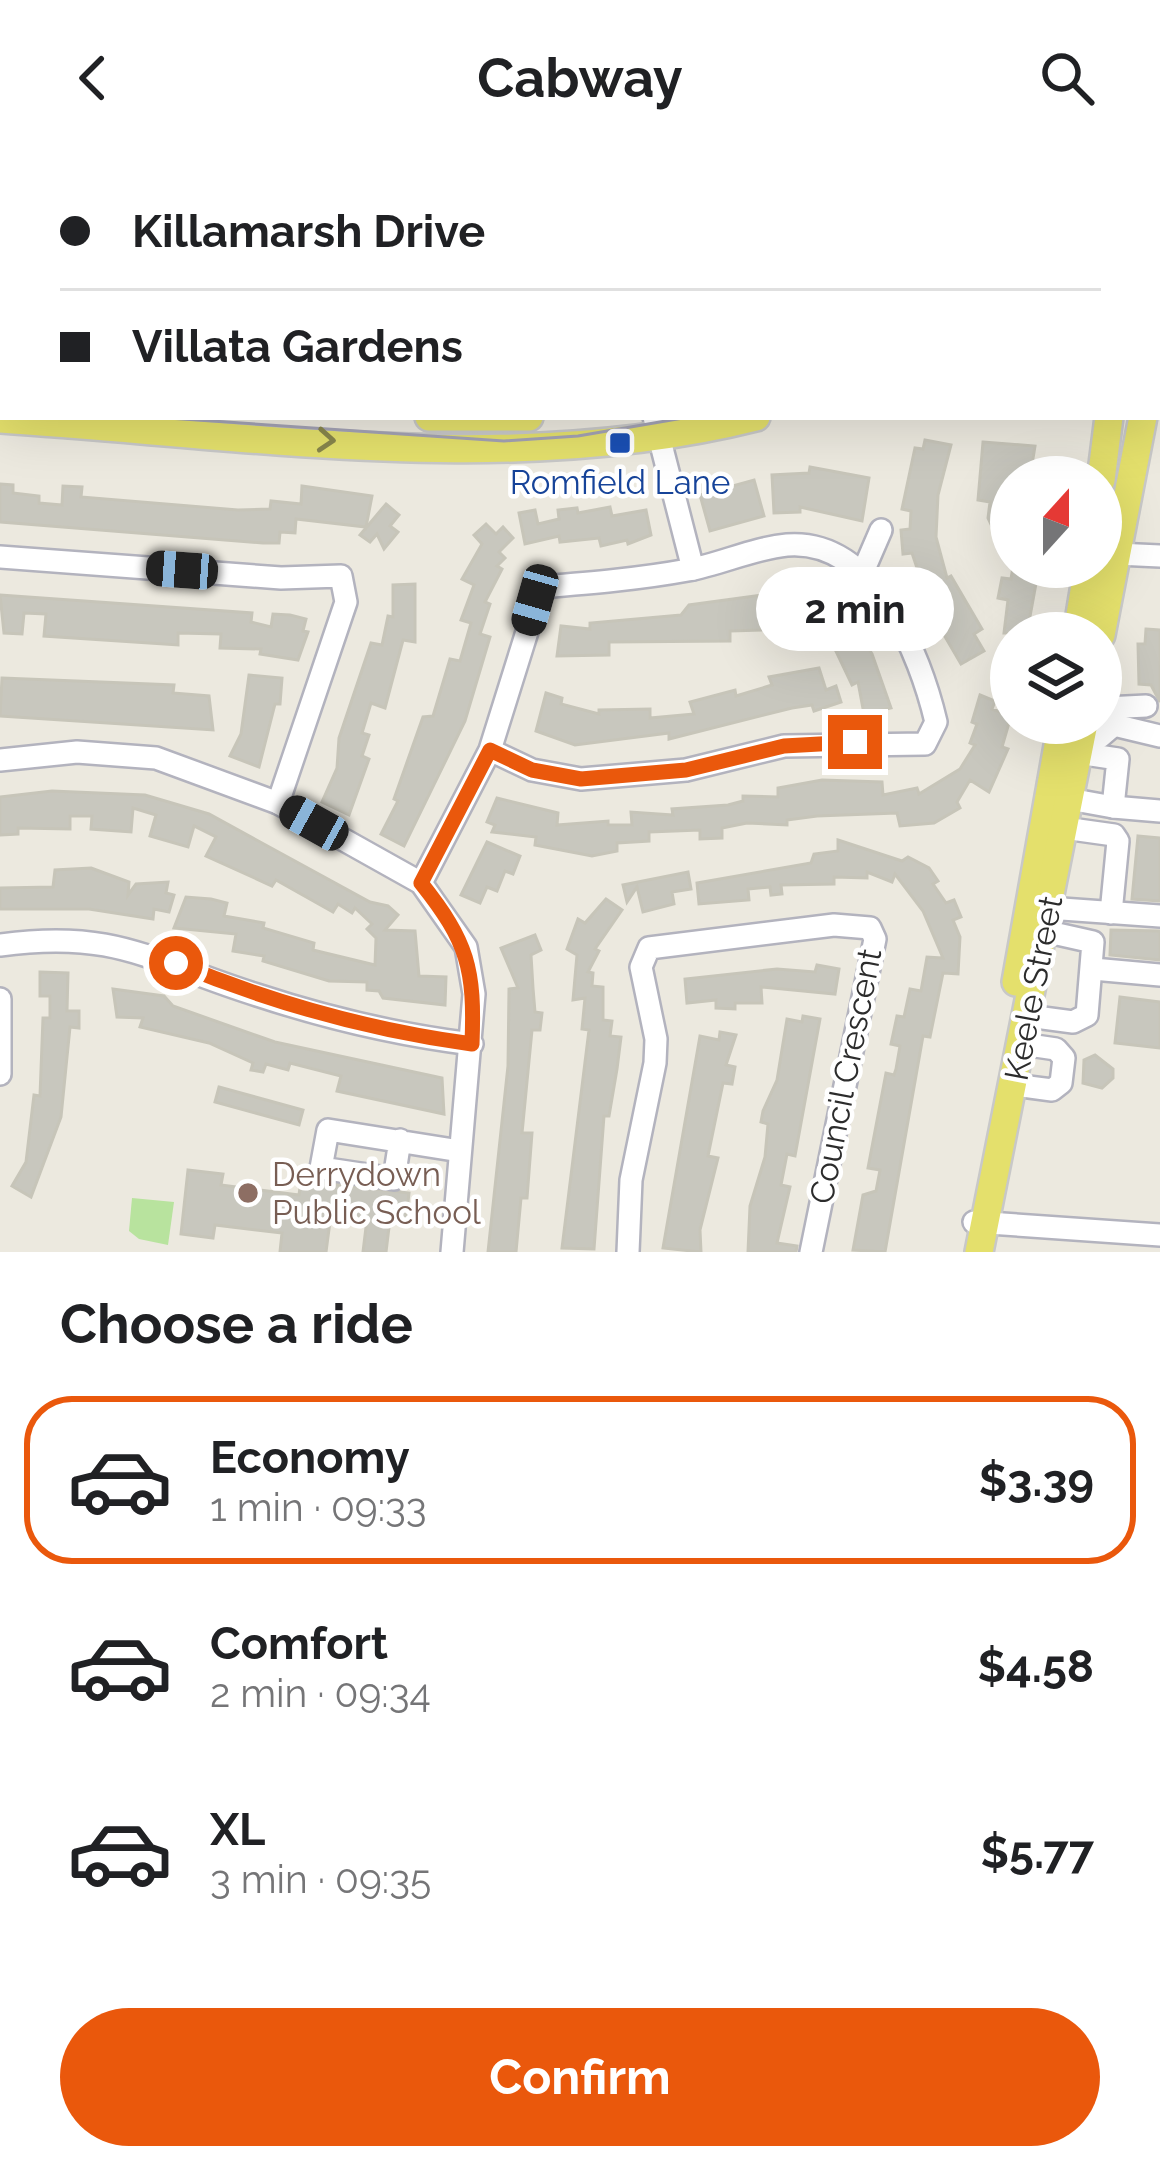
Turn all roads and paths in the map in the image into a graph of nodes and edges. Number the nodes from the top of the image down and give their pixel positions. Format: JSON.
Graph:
{"nodes":[{"id":1,"x":15,"y":420,"type":"edge"},
{"id":2,"x":729,"y":420,"type":"edge"},
{"id":3,"x":1109,"y":420,"type":"edge"},
{"id":4,"x":1142,"y":420,"type":"edge"},
{"id":5,"x":657,"y":428,"type":"edge"},
{"id":6,"x":1104,"y":456,"type":"edge"},
{"id":7,"x":1122,"y":528,"type":"edge"},
{"id":8,"x":881,"y":530,"type":"dead end"},
{"id":9,"x":1122,"y":554,"type":"edge"},
{"id":10,"x":1160,"y":556,"type":"edge"},
{"id":11,"x":0,"y":557,"type":"edge"},
{"id":12,"x":693,"y":569,"type":"junction"},
{"id":13,"x":862,"y":574,"type":"junction"},
{"id":14,"x":1146,"y":706,"type":"dead end"},
{"id":15,"x":1122,"y":714,"type":"edge"},
{"id":16,"x":1122,"y":730,"type":"edge"},
{"id":17,"x":1160,"y":736,"type":"edge"},
{"id":18,"x":1085,"y":744,"type":"edge"},
{"id":19,"x":1086,"y":744,"type":"edge"},
{"id":20,"x":1106,"y":744,"type":"edge"},
{"id":21,"x":490,"y":750,"type":"junction"},
{"id":22,"x":0,"y":760,"type":"edge"},
{"id":23,"x":1069,"y":799,"type":"junction"},
{"id":24,"x":278,"y":802,"type":"junction"},
{"id":25,"x":1113,"y":807,"type":"junction"},
{"id":26,"x":1160,"y":811,"type":"edge"},
{"id":27,"x":1064,"y":828,"type":"junction"},
{"id":28,"x":421,"y":883,"type":"junction"},
{"id":29,"x":1111,"y":913,"type":"junction"},
{"id":30,"x":1160,"y":916,"type":"edge"},
{"id":31,"x":1046,"y":919,"type":"junction"},
{"id":32,"x":0,"y":945,"type":"edge"},
{"id":33,"x":1093,"y":969,"type":"junction"},
{"id":34,"x":1160,"y":975,"type":"edge"},
{"id":35,"x":0,"y":999,"type":"edge"},
{"id":36,"x":1028,"y":1016,"type":"junction"},
{"id":37,"x":472,"y":1044,"type":"junction"},
{"id":38,"x":1022,"y":1045,"type":"junction"},
{"id":39,"x":0,"y":1074,"type":"edge"},
{"id":40,"x":1014,"y":1085,"type":"junction"},
{"id":41,"x":400,"y":1141,"type":"dead end"},
{"id":42,"x":460,"y":1151,"type":"junction"},
{"id":43,"x":981,"y":1222,"type":"junction"},
{"id":44,"x":1160,"y":1235,"type":"edge"},
{"id":45,"x":1109,"y":1241,"type":"edge"},
{"id":46,"x":452,"y":1252,"type":"edge"},
{"id":47,"x":628,"y":1252,"type":"edge"},
{"id":48,"x":812,"y":1252,"type":"edge"},
{"id":49,"x":969,"y":1252,"type":"edge"},
{"id":50,"x":979,"y":1252,"type":"edge"}],
"edges":[{"from":1,"to":5,"type":"main road","one_way":true},
{"from":2,"to":5,"type":"main road"},
{"from":3,"to":6,"type":"main road"},
{"from":4,"to":7,"type":"main road"},
{"from":5,"to":12,"type":"street"},
{"from":8,"to":13,"type":"street"},
{"from":9,"to":10,"type":"street"},
{"from":11,"to":24,"type":"street"},
{"from":12,"to":13,"type":"street"},
{"from":12,"to":21,"type":"street"},
{"from":13,"to":21,"type":"street"},
{"from":14,"to":15,"type":"street"},
{"from":16,"to":17,"type":"street"},
{"from":18,"to":23,"type":"main road","name":"Keele Street"},
{"from":19,"to":43,"type":"main road","name":"Keele Street"},
{"from":20,"to":25,"type":"street"},
{"from":21,"to":28,"type":"street"},
{"from":22,"to":24,"type":"street"},
{"from":23,"to":25,"type":"street"},
{"from":23,"to":27,"type":"main road","name":"Keele Street"},
{"from":24,"to":28,"type":"street"},
{"from":25,"to":26,"type":"street"},
{"from":27,"to":29,"type":"street"},
{"from":27,"to":31,"type":"main road","name":"Keele Street"},
{"from":28,"to":37,"type":"street"},
{"from":29,"to":30,"type":"street"},
{"from":29,"to":31,"type":"street"},
{"from":31,"to":33,"type":"street"},
{"from":31,"to":36,"type":"main road","name":"Keele Street"},
{"from":32,"to":37,"type":"street"},
{"from":33,"to":34,"type":"street"},
{"from":33,"to":36,"type":"street"},
{"from":35,"to":39,"type":"street"},
{"from":36,"to":38,"type":"main road","name":"Keele Street"},
{"from":37,"to":42,"type":"street"},
{"from":38,"to":40,"type":"main road","name":"Keele Street"},
{"from":38,"to":40,"type":"street"},
{"from":40,"to":43,"type":"main road","name":"Keele Street"},
{"from":41,"to":42,"type":"street"},
{"from":42,"to":46,"type":"street"},
{"from":43,"to":45,"type":"street"},
{"from":43,"to":49,"type":"main road","name":"Keele Street"},
{"from":43,"to":50,"type":"main road","name":"Keele Street"},
{"from":44,"to":45,"type":"street"},
{"from":47,"to":48,"type":"street","name":"Council Crescent"}]}
